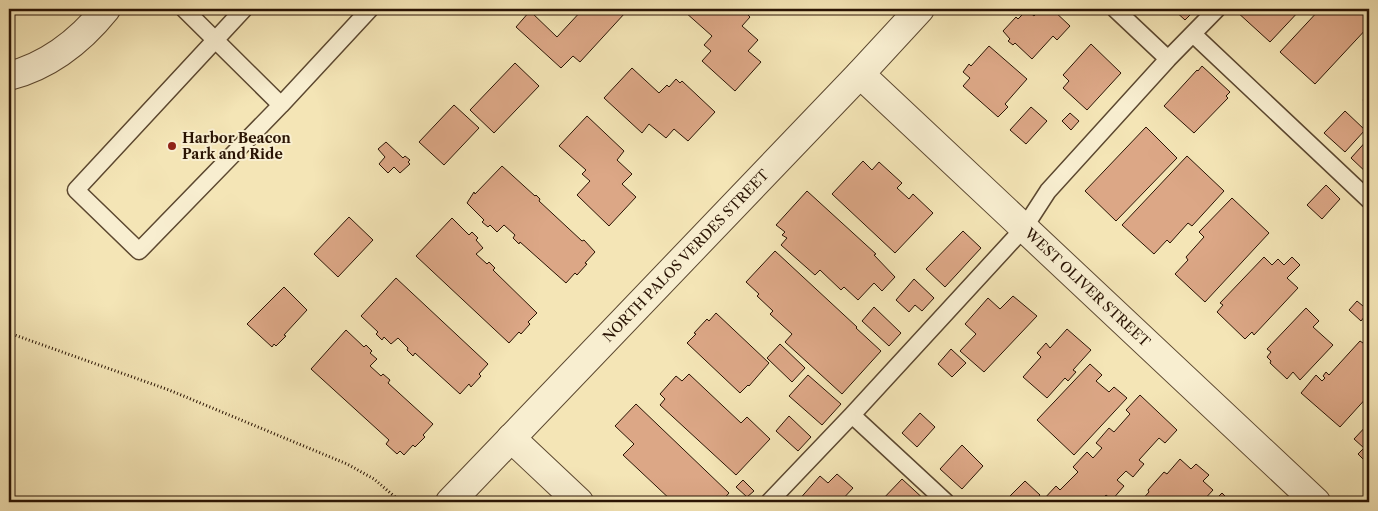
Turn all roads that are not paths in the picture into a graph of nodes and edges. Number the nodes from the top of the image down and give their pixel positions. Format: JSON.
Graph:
{"nodes":[{"id":1,"x":106,"y":9,"type":"edge"},
{"id":2,"x":184,"y":9,"type":"edge"},
{"id":3,"x":244,"y":9,"type":"edge"},
{"id":4,"x":370,"y":9,"type":"edge"},
{"id":5,"x":920,"y":9,"type":"edge"},
{"id":6,"x":1115,"y":9,"type":"edge"},
{"id":7,"x":1217,"y":9,"type":"edge"},
{"id":8,"x":1193,"y":34,"type":"junction"},
{"id":9,"x":215,"y":41,"type":"junction"},
{"id":10,"x":1168,"y":59,"type":"junction"},
{"id":11,"x":860,"y":74,"type":"junction"},
{"id":12,"x":9,"y":76,"type":"edge"},
{"id":13,"x":281,"y":105,"type":"junction"},
{"id":14,"x":1369,"y":200,"type":"edge"},
{"id":15,"x":1024,"y":228,"type":"junction"},
{"id":16,"x":852,"y":415,"type":"junction"},
{"id":17,"x":511,"y":438,"type":"junction"},
{"id":18,"x":450,"y":502,"type":"edge"},
{"id":19,"x":579,"y":502,"type":"edge"},
{"id":20,"x":769,"y":502,"type":"edge"},
{"id":21,"x":946,"y":502,"type":"edge"},
{"id":22,"x":1316,"y":502,"type":"edge"}],
"edges":[{"from":1,"to":12,"type":"street"},
{"from":2,"to":9,"type":"lane"},
{"from":3,"to":9,"type":"lane"},
{"from":4,"to":13,"type":"lane"},
{"from":5,"to":11,"type":"street","name":"NORTH PALOS VERDES STREET"},
{"from":6,"to":10,"type":"lane"},
{"from":7,"to":8,"type":"lane"},
{"from":8,"to":10,"type":"lane"},
{"from":8,"to":14,"type":"lane"},
{"from":9,"to":13,"type":"lane"},
{"from":9,"to":13,"type":"lane"},
{"from":10,"to":15,"type":"lane"},
{"from":11,"to":15,"type":"street","name":"WEST OLIVER STREET"},
{"from":11,"to":17,"type":"street","name":"NORTH PALOS VERDES STREET"},
{"from":15,"to":16,"type":"lane"},
{"from":15,"to":22,"type":"street","name":"WEST OLIVER STREET"},
{"from":16,"to":20,"type":"lane"},
{"from":16,"to":21,"type":"lane"},
{"from":17,"to":18,"type":"street","name":"NORTH PALOS VERDES STREET"},
{"from":17,"to":19,"type":"street"}]}
